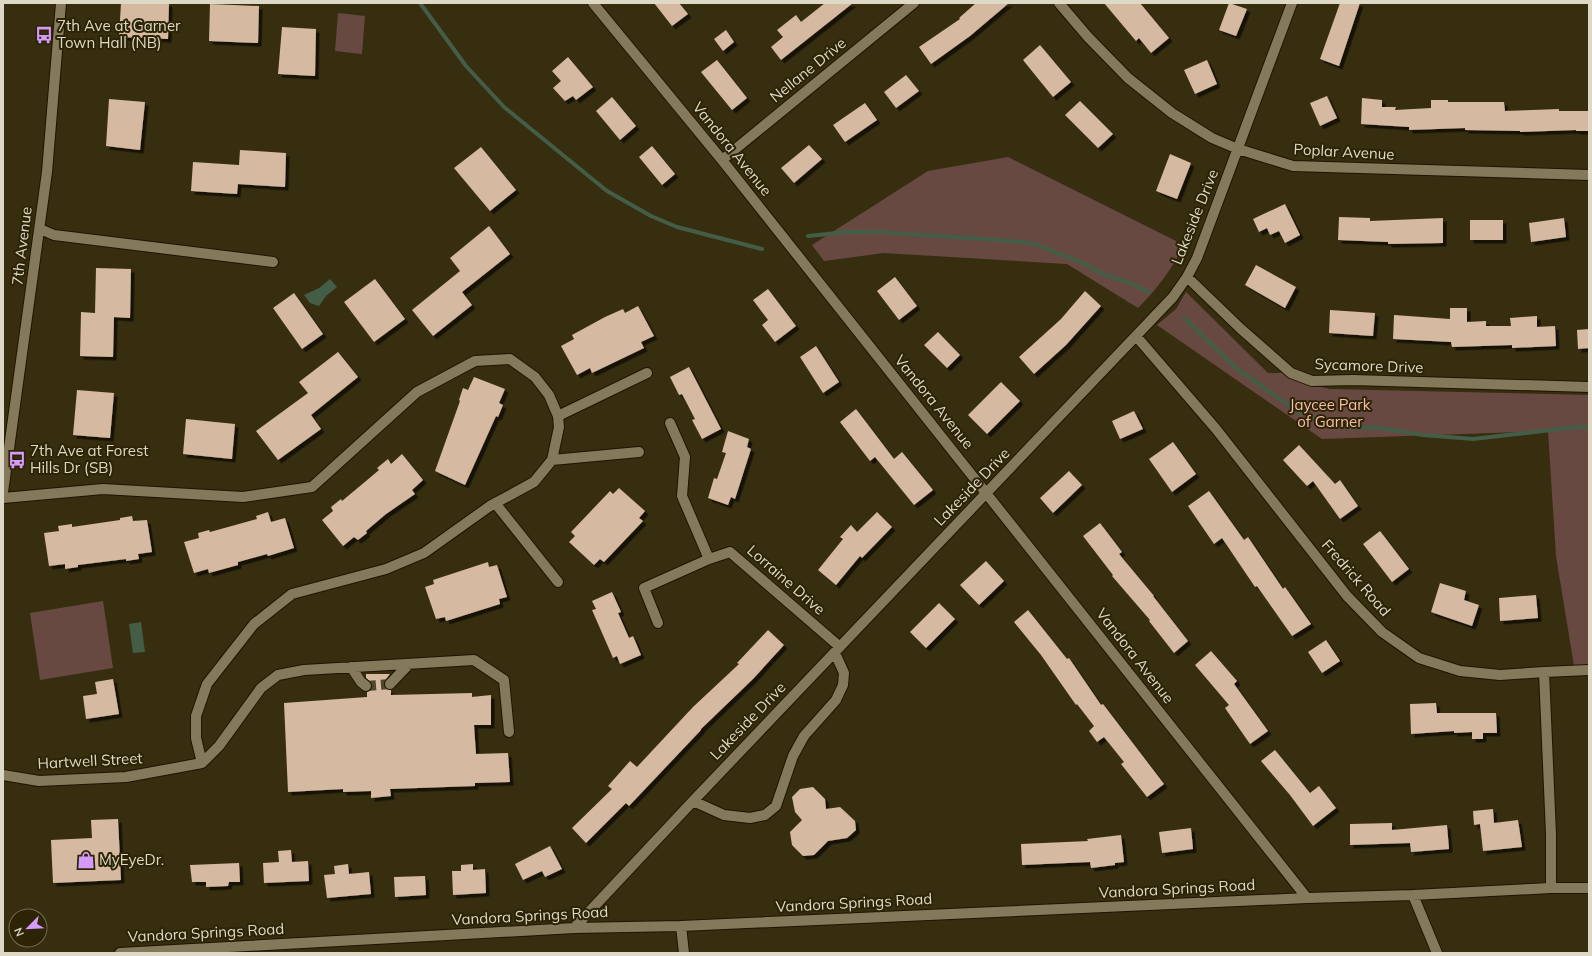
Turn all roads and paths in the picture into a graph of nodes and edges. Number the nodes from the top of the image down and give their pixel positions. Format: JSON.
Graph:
{"nodes":[{"id":1,"x":61,"y":3,"type":"edge"},
{"id":2,"x":593,"y":3,"type":"edge"},
{"id":3,"x":914,"y":3,"type":"edge"},
{"id":4,"x":1059,"y":3,"type":"edge"},
{"id":5,"x":1292,"y":3,"type":"edge"},
{"id":6,"x":1238,"y":149,"type":"junction"},
{"id":7,"x":722,"y":160,"type":"junction"},
{"id":8,"x":1589,"y":175,"type":"edge"},
{"id":9,"x":40,"y":228,"type":"junction"},
{"id":10,"x":273,"y":262,"type":"dead end"},
{"id":11,"x":1187,"y":277,"type":"junction"},
{"id":12,"x":1136,"y":336,"type":"junction"},
{"id":13,"x":647,"y":373,"type":"dead end"},
{"id":14,"x":1589,"y":387,"type":"edge"},
{"id":15,"x":558,"y":416,"type":"junction"},
{"id":16,"x":670,"y":423,"type":"dead end"},
{"id":17,"x":639,"y":452,"type":"dead end"},
{"id":18,"x":552,"y":460,"type":"junction"},
{"id":19,"x":3,"y":492,"type":"edge"},
{"id":20,"x":987,"y":493,"type":"junction"},
{"id":21,"x":3,"y":498,"type":"edge"},
{"id":22,"x":495,"y":503,"type":"junction"},
{"id":23,"x":709,"y":559,"type":"junction"},
{"id":24,"x":558,"y":582,"type":"dead end"},
{"id":25,"x":658,"y":623,"type":"dead end"},
{"id":26,"x":837,"y":650,"type":"junction"},
{"id":27,"x":409,"y":664,"type":"junction"},
{"id":28,"x":351,"y":667,"type":"junction"},
{"id":29,"x":1589,"y":670,"type":"edge"},
{"id":30,"x":1544,"y":672,"type":"junction"},
{"id":31,"x":390,"y":684,"type":"tunnel mouth"},
{"id":32,"x":366,"y":686,"type":"dead end"},
{"id":33,"x":509,"y":732,"type":"dead end"},
{"id":34,"x":202,"y":763,"type":"junction"},
{"id":35,"x":3,"y":775,"type":"edge"},
{"id":36,"x":693,"y":801,"type":"junction"},
{"id":37,"x":1551,"y":888,"type":"junction"},
{"id":38,"x":1589,"y":888,"type":"edge"},
{"id":39,"x":1413,"y":895,"type":"junction"},
{"id":40,"x":1307,"y":898,"type":"junction"},
{"id":41,"x":680,"y":926,"type":"junction"},
{"id":42,"x":574,"y":928,"type":"junction"},
{"id":43,"x":120,"y":953,"type":"edge"},
{"id":44,"x":684,"y":953,"type":"edge"},
{"id":45,"x":1437,"y":953,"type":"edge"}],
"edges":[{"from":1,"to":9,"type":"street","name":"7th Avenue"},
{"from":2,"to":7,"type":"street","name":"Vandora Avenue"},
{"from":3,"to":7,"type":"street","name":"Nellane Drive"},
{"from":4,"to":6,"type":"street","name":"Poplar Avenue"},
{"from":5,"to":6,"type":"street","name":"Lakeside Drive"},
{"from":6,"to":8,"type":"street","name":"Poplar Avenue"},
{"from":6,"to":11,"type":"street","name":"Lakeside Drive"},
{"from":7,"to":20,"type":"street","name":"Vandora Avenue"},
{"from":9,"to":10,"type":"street"},
{"from":9,"to":19,"type":"street","name":"7th Avenue"},
{"from":11,"to":12,"type":"street","name":"Lakeside Drive"},
{"from":11,"to":14,"type":"street","name":"Sycamore Drive"},
{"from":12,"to":20,"type":"street","name":"Lakeside Drive"},
{"from":12,"to":30,"type":"street","name":"Fredrick Road"},
{"from":13,"to":15,"type":"street"},
{"from":15,"to":18,"type":"street"},
{"from":15,"to":21,"type":"street"},
{"from":16,"to":23,"type":"street"},
{"from":17,"to":18,"type":"street"},
{"from":18,"to":22,"type":"street"},
{"from":20,"to":26,"type":"street","name":"Lakeside Drive"},
{"from":20,"to":40,"type":"street","name":"Vandora Avenue"},
{"from":22,"to":24,"type":"street"},
{"from":22,"to":34,"type":"street"},
{"from":23,"to":25,"type":"street"},
{"from":23,"to":26,"type":"street","name":"Lorraine Drive"},
{"from":26,"to":36,"type":"street","name":"Lakeside Drive"},
{"from":26,"to":36,"type":"street"},
{"from":27,"to":28,"type":"street"},
{"from":27,"to":31,"type":"street"},
{"from":27,"to":33,"type":"street"},
{"from":28,"to":32,"type":"street"},
{"from":28,"to":34,"type":"street"},
{"from":29,"to":30,"type":"street","name":"Fredrick Road"},
{"from":30,"to":37,"type":"street"},
{"from":34,"to":35,"type":"street","name":"Hartwell Street"},
{"from":36,"to":42,"type":"street","name":"Lakeside Drive"},
{"from":37,"to":38,"type":"street","name":"Vandora Springs Road"},
{"from":37,"to":39,"type":"street","name":"Vandora Springs Road"},
{"from":39,"to":40,"type":"street","name":"Vandora Springs Road"},
{"from":39,"to":45,"type":"street"},
{"from":40,"to":41,"type":"street","name":"Vandora Springs Road"},
{"from":41,"to":42,"type":"street","name":"Vandora Springs Road"},
{"from":41,"to":44,"type":"street"},
{"from":42,"to":43,"type":"street","name":"Vandora Springs Road"}]}
